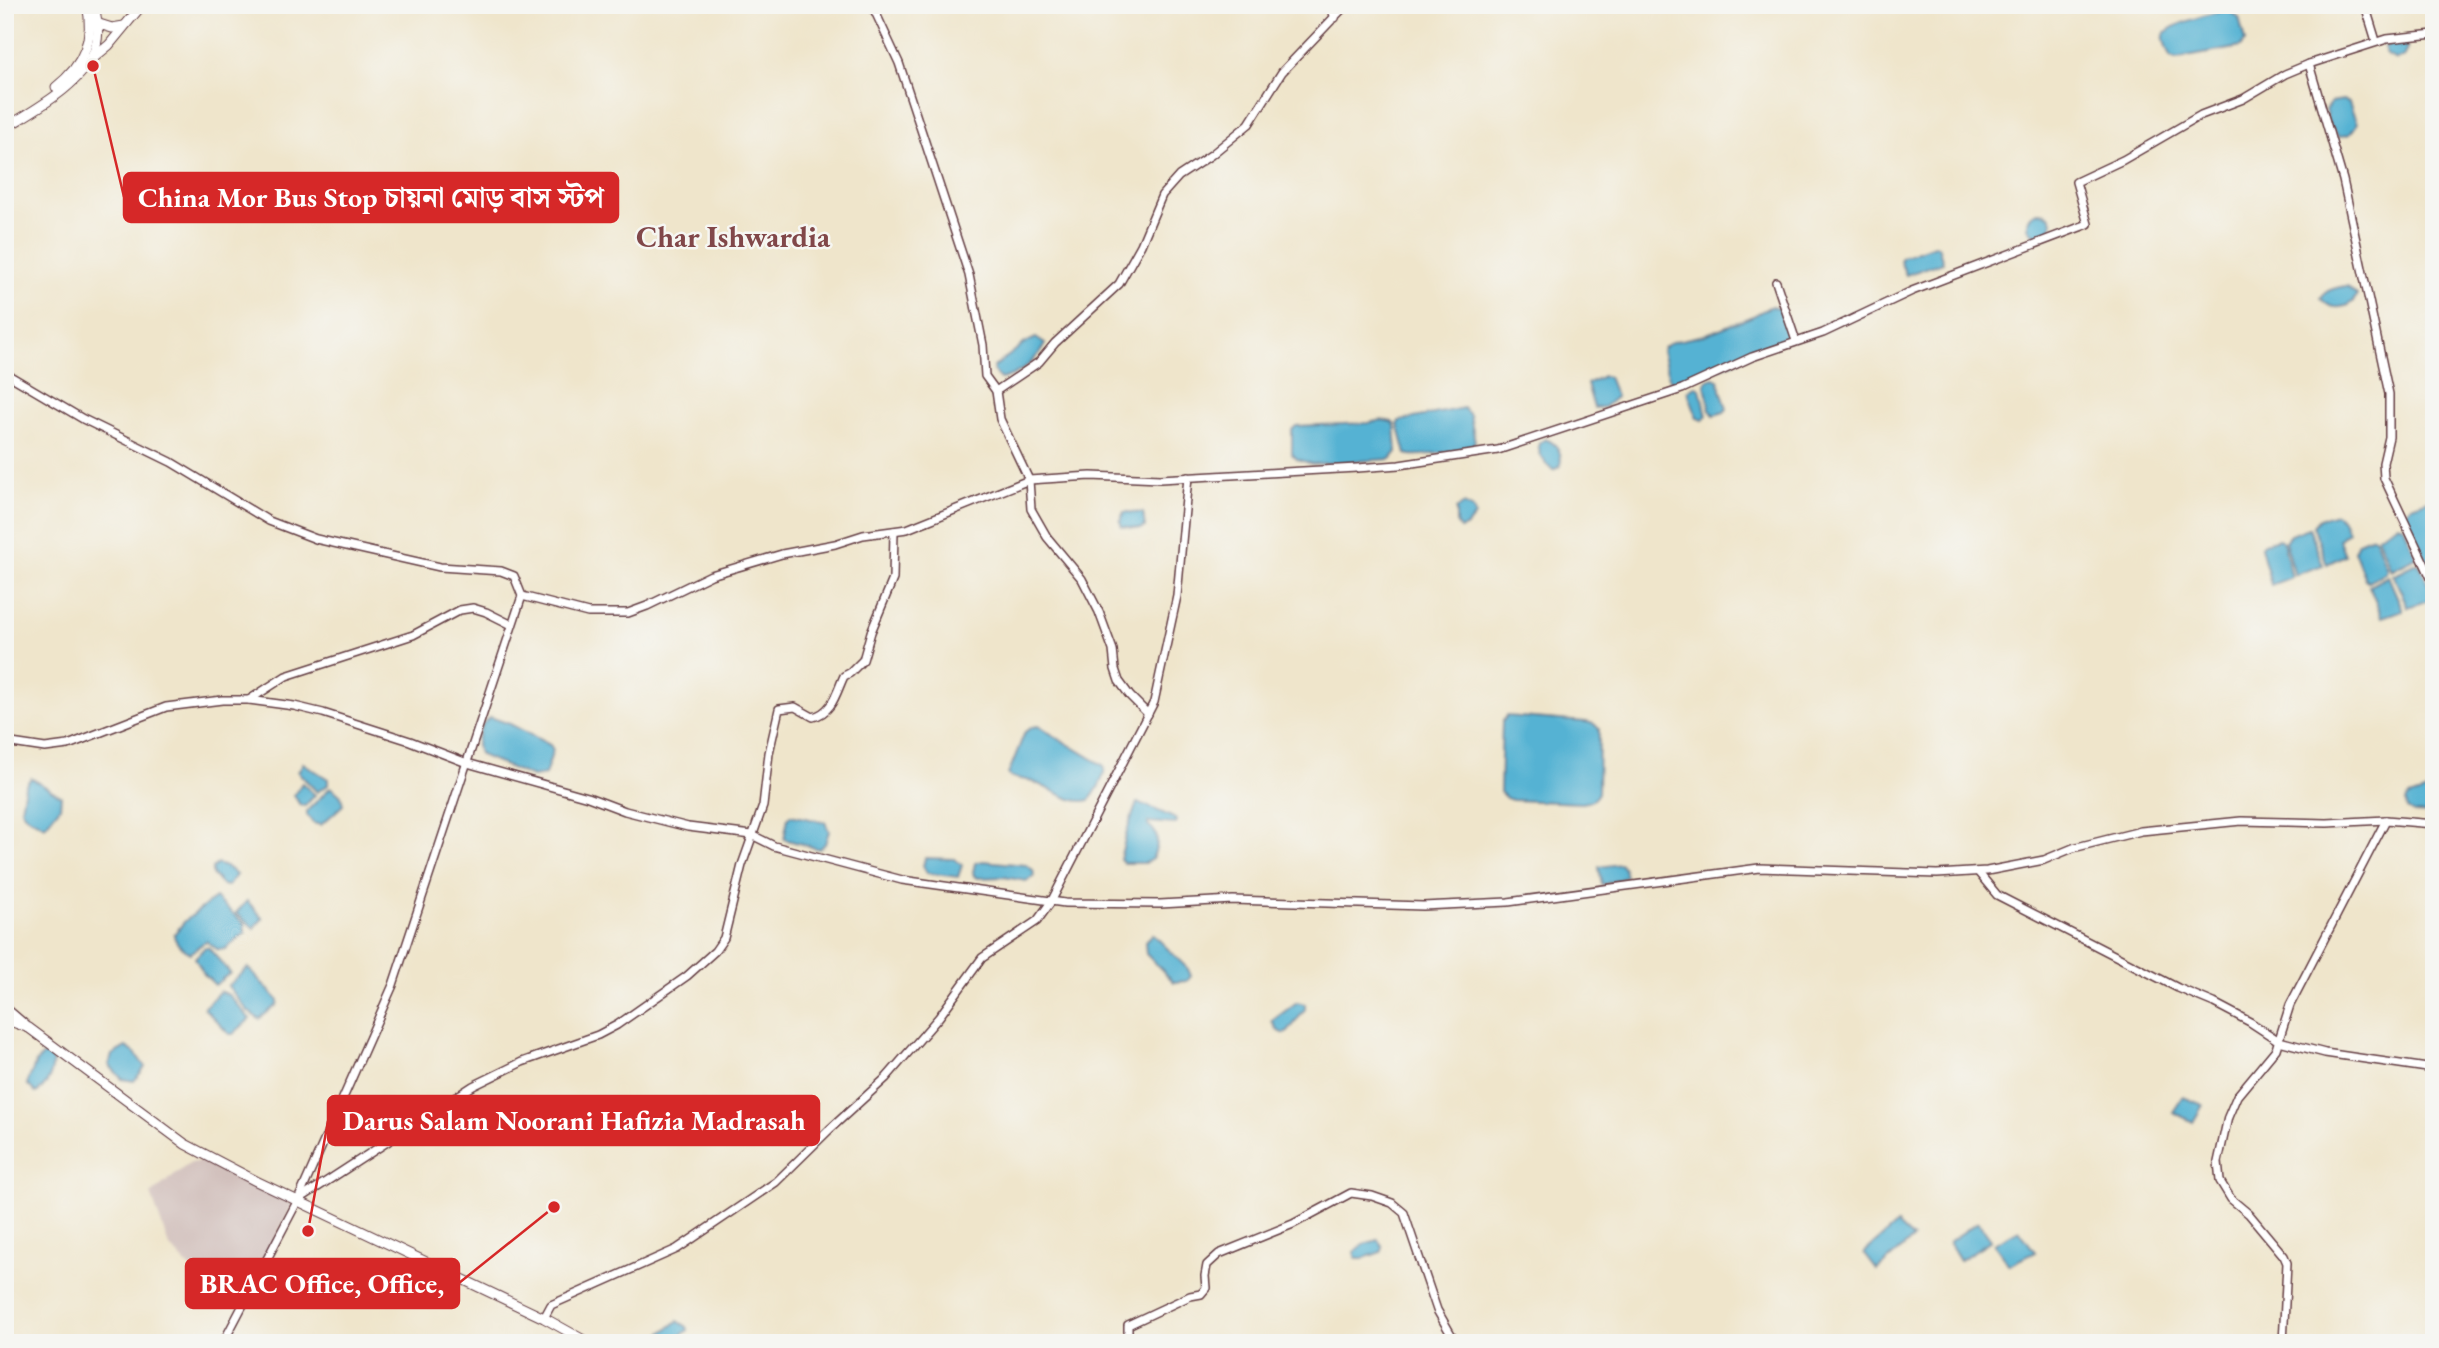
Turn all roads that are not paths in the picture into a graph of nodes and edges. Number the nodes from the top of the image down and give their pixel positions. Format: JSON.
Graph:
{"nodes":[{"id":1,"x":88,"y":5,"type":"edge"},
{"id":2,"x":94,"y":5,"type":"edge"},
{"id":3,"x":142,"y":5,"type":"edge"},
{"id":4,"x":872,"y":5,"type":"edge"},
{"id":5,"x":1330,"y":5,"type":"edge"},
{"id":6,"x":1346,"y":5,"type":"edge"},
{"id":7,"x":2365,"y":5,"type":"edge"},
{"id":8,"x":1335,"y":18,"type":"junction"},
{"id":9,"x":94,"y":22,"type":"junction"},
{"id":10,"x":124,"y":26,"type":"junction"},
{"id":11,"x":2434,"y":34,"type":"edge"},
{"id":12,"x":2376,"y":41,"type":"junction"},
{"id":13,"x":90,"y":61,"type":"junction"},
{"id":14,"x":2309,"y":64,"type":"junction"},
{"id":15,"x":5,"y":122,"type":"edge"},
{"id":16,"x":5,"y":128,"type":"edge"},
{"id":17,"x":1776,"y":282,"type":"dead end"},
{"id":18,"x":1796,"y":341,"type":"junction"},
{"id":19,"x":5,"y":373,"type":"edge"},
{"id":20,"x":996,"y":391,"type":"junction"},
{"id":21,"x":1188,"y":477,"type":"junction"},
{"id":22,"x":1029,"y":480,"type":"junction"},
{"id":23,"x":894,"y":531,"type":"junction"},
{"id":24,"x":2434,"y":584,"type":"edge"},
{"id":25,"x":522,"y":596,"type":"junction"},
{"id":26,"x":512,"y":625,"type":"junction"},
{"id":27,"x":249,"y":700,"type":"junction"},
{"id":28,"x":1148,"y":714,"type":"junction"},
{"id":29,"x":5,"y":742,"type":"edge"},
{"id":30,"x":467,"y":763,"type":"junction"},
{"id":31,"x":2386,"y":820,"type":"junction"},
{"id":32,"x":2434,"y":824,"type":"edge"},
{"id":33,"x":752,"y":835,"type":"junction"},
{"id":34,"x":1978,"y":872,"type":"junction"},
{"id":35,"x":1051,"y":902,"type":"junction"},
{"id":36,"x":5,"y":1007,"type":"edge"},
{"id":37,"x":5,"y":1019,"type":"edge"},
{"id":38,"x":29,"y":1028,"type":"junction"},
{"id":39,"x":2279,"y":1041,"type":"junction"},
{"id":40,"x":2434,"y":1069,"type":"edge"},
{"id":41,"x":298,"y":1200,"type":"junction"},
{"id":42,"x":544,"y":1318,"type":"junction"},
{"id":43,"x":223,"y":1343,"type":"edge"},
{"id":44,"x":589,"y":1343,"type":"edge"},
{"id":45,"x":1128,"y":1343,"type":"edge"},
{"id":46,"x":1457,"y":1343,"type":"edge"},
{"id":47,"x":2283,"y":1343,"type":"edge"}],
"edges":[{"from":1,"to":9,"type":"main road"},
{"from":2,"to":9,"type":"main road"},
{"from":3,"to":10,"type":"main road"},
{"from":4,"to":20,"type":"street"},
{"from":5,"to":8,"type":"street"},
{"from":6,"to":8,"type":"street"},
{"from":7,"to":12,"type":"street"},
{"from":8,"to":20,"type":"street"},
{"from":9,"to":10,"type":"main road"},
{"from":9,"to":13,"type":"main road"},
{"from":9,"to":15,"type":"main road"},
{"from":10,"to":13,"type":"main road"},
{"from":11,"to":12,"type":"street"},
{"from":12,"to":14,"type":"street"},
{"from":13,"to":16,"type":"main road"},
{"from":14,"to":18,"type":"street"},
{"from":14,"to":24,"type":"street"},
{"from":17,"to":18,"type":"street"},
{"from":18,"to":21,"type":"street"},
{"from":19,"to":25,"type":"street"},
{"from":20,"to":22,"type":"street"},
{"from":21,"to":22,"type":"street"},
{"from":21,"to":28,"type":"street"},
{"from":22,"to":23,"type":"street"},
{"from":22,"to":28,"type":"street"},
{"from":23,"to":25,"type":"street"},
{"from":23,"to":33,"type":"street"},
{"from":25,"to":26,"type":"street"},
{"from":26,"to":27,"type":"street"},
{"from":26,"to":30,"type":"street"},
{"from":27,"to":29,"type":"street"},
{"from":27,"to":30,"type":"street"},
{"from":28,"to":35,"type":"street"},
{"from":30,"to":33,"type":"street"},
{"from":30,"to":41,"type":"street"},
{"from":31,"to":32,"type":"street"},
{"from":31,"to":34,"type":"street"},
{"from":31,"to":39,"type":"street"},
{"from":33,"to":35,"type":"street"},
{"from":33,"to":41,"type":"street"},
{"from":34,"to":35,"type":"street"},
{"from":34,"to":39,"type":"street"},
{"from":35,"to":42,"type":"street"},
{"from":36,"to":38,"type":"street"},
{"from":37,"to":38,"type":"main road"},
{"from":38,"to":41,"type":"main road"},
{"from":39,"to":40,"type":"street"},
{"from":39,"to":47,"type":"street"},
{"from":41,"to":42,"type":"main road"},
{"from":41,"to":43,"type":"street"},
{"from":42,"to":44,"type":"main road"},
{"from":45,"to":46,"type":"street"}]}
